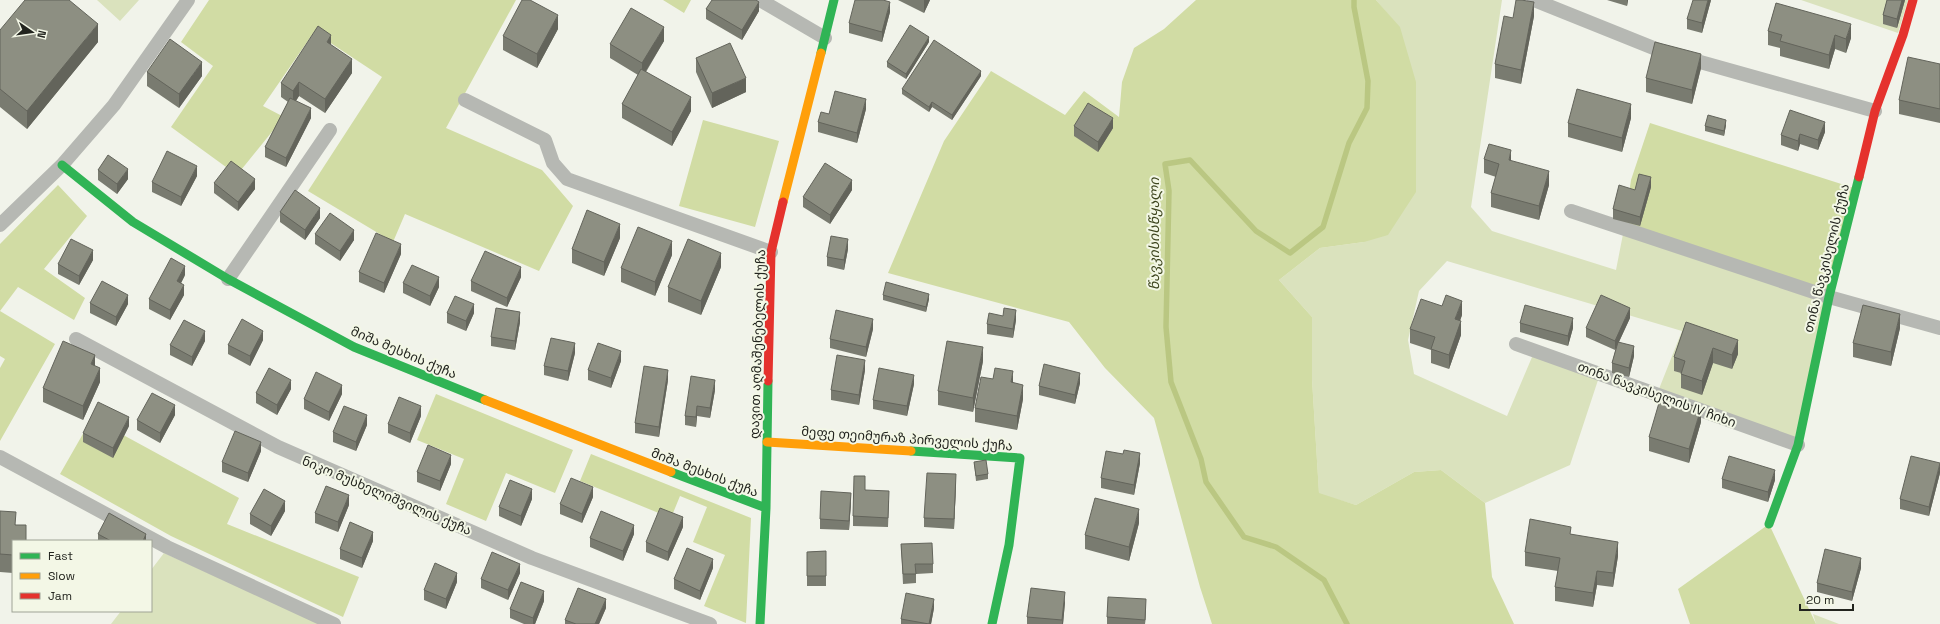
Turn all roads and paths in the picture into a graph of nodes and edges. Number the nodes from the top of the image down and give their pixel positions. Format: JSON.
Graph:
{"nodes":[{"id":1,"x":188,"y":0,"type":"edge"},
{"id":2,"x":760,"y":0,"type":"edge"},
{"id":3,"x":834,"y":0,"type":"edge"},
{"id":4,"x":1534,"y":0,"type":"edge"},
{"id":5,"x":1913,"y":0,"type":"edge"},
{"id":6,"x":825,"y":38,"type":"junction"},
{"id":7,"x":464,"y":100,"type":"dead end"},
{"id":8,"x":1875,"y":111,"type":"junction"},
{"id":9,"x":330,"y":130,"type":"dead end"},
{"id":10,"x":62,"y":165,"type":"junction"},
{"id":11,"x":1571,"y":211,"type":"dead end"},
{"id":12,"x":0,"y":225,"type":"edge"},
{"id":13,"x":771,"y":252,"type":"junction"},
{"id":14,"x":228,"y":279,"type":"junction"},
{"id":15,"x":1829,"y":297,"type":"junction"},
{"id":16,"x":1940,"y":328,"type":"edge"},
{"id":17,"x":76,"y":339,"type":"dead end"},
{"id":18,"x":1516,"y":344,"type":"dead end"},
{"id":19,"x":767,"y":442,"type":"junction"},
{"id":20,"x":1798,"y":445,"type":"junction"},
{"id":21,"x":0,"y":457,"type":"edge"},
{"id":22,"x":766,"y":508,"type":"junction"},
{"id":23,"x":1769,"y":524,"type":"dead end"},
{"id":24,"x":334,"y":624,"type":"edge"},
{"id":25,"x":710,"y":624,"type":"edge"},
{"id":26,"x":760,"y":624,"type":"edge"},
{"id":27,"x":992,"y":624,"type":"edge"}],
"edges":[{"from":1,"to":10,"type":"street"},
{"from":2,"to":6,"type":"street"},
{"from":3,"to":6,"type":"street","name":"დავით აღმაშენებელის ქუჩა"},
{"from":4,"to":8,"type":"street"},
{"from":5,"to":8,"type":"street","name":"თინა წავკისელის ქუჩა"},
{"from":6,"to":13,"type":"street","name":"დავით აღმაშენებელის ქუჩა"},
{"from":7,"to":13,"type":"street"},
{"from":8,"to":15,"type":"street","name":"თინა წავკისელის ქუჩა"},
{"from":9,"to":14,"type":"street"},
{"from":10,"to":12,"type":"street"},
{"from":10,"to":14,"type":"street","name":"მიშა მესხის ქუჩა"},
{"from":11,"to":15,"type":"street"},
{"from":13,"to":19,"type":"street","name":"დავით აღმაშენებელის ქუჩა"},
{"from":14,"to":22,"type":"street","name":"მიშა მესხის ქუჩა"},
{"from":15,"to":16,"type":"street"},
{"from":15,"to":20,"type":"street","name":"თინა წავკისელის ქუჩა"},
{"from":17,"to":25,"type":"street","name":"ნიკო მუსხელიშვილის ქუჩა"},
{"from":18,"to":20,"type":"street","name":"თინა წავკისელის IV ჩიხი"},
{"from":19,"to":22,"type":"street","name":"დავით აღმაშენებელის ქუჩა"},
{"from":19,"to":27,"type":"street","name":"მეფე თეიმურაზ პირველის ქუჩა"},
{"from":20,"to":23,"type":"street","name":"თინა წავკისელის ქუჩა"},
{"from":21,"to":24,"type":"street"},
{"from":22,"to":26,"type":"street","name":"დავით აღმაშენებელის ქუჩა"}]}
